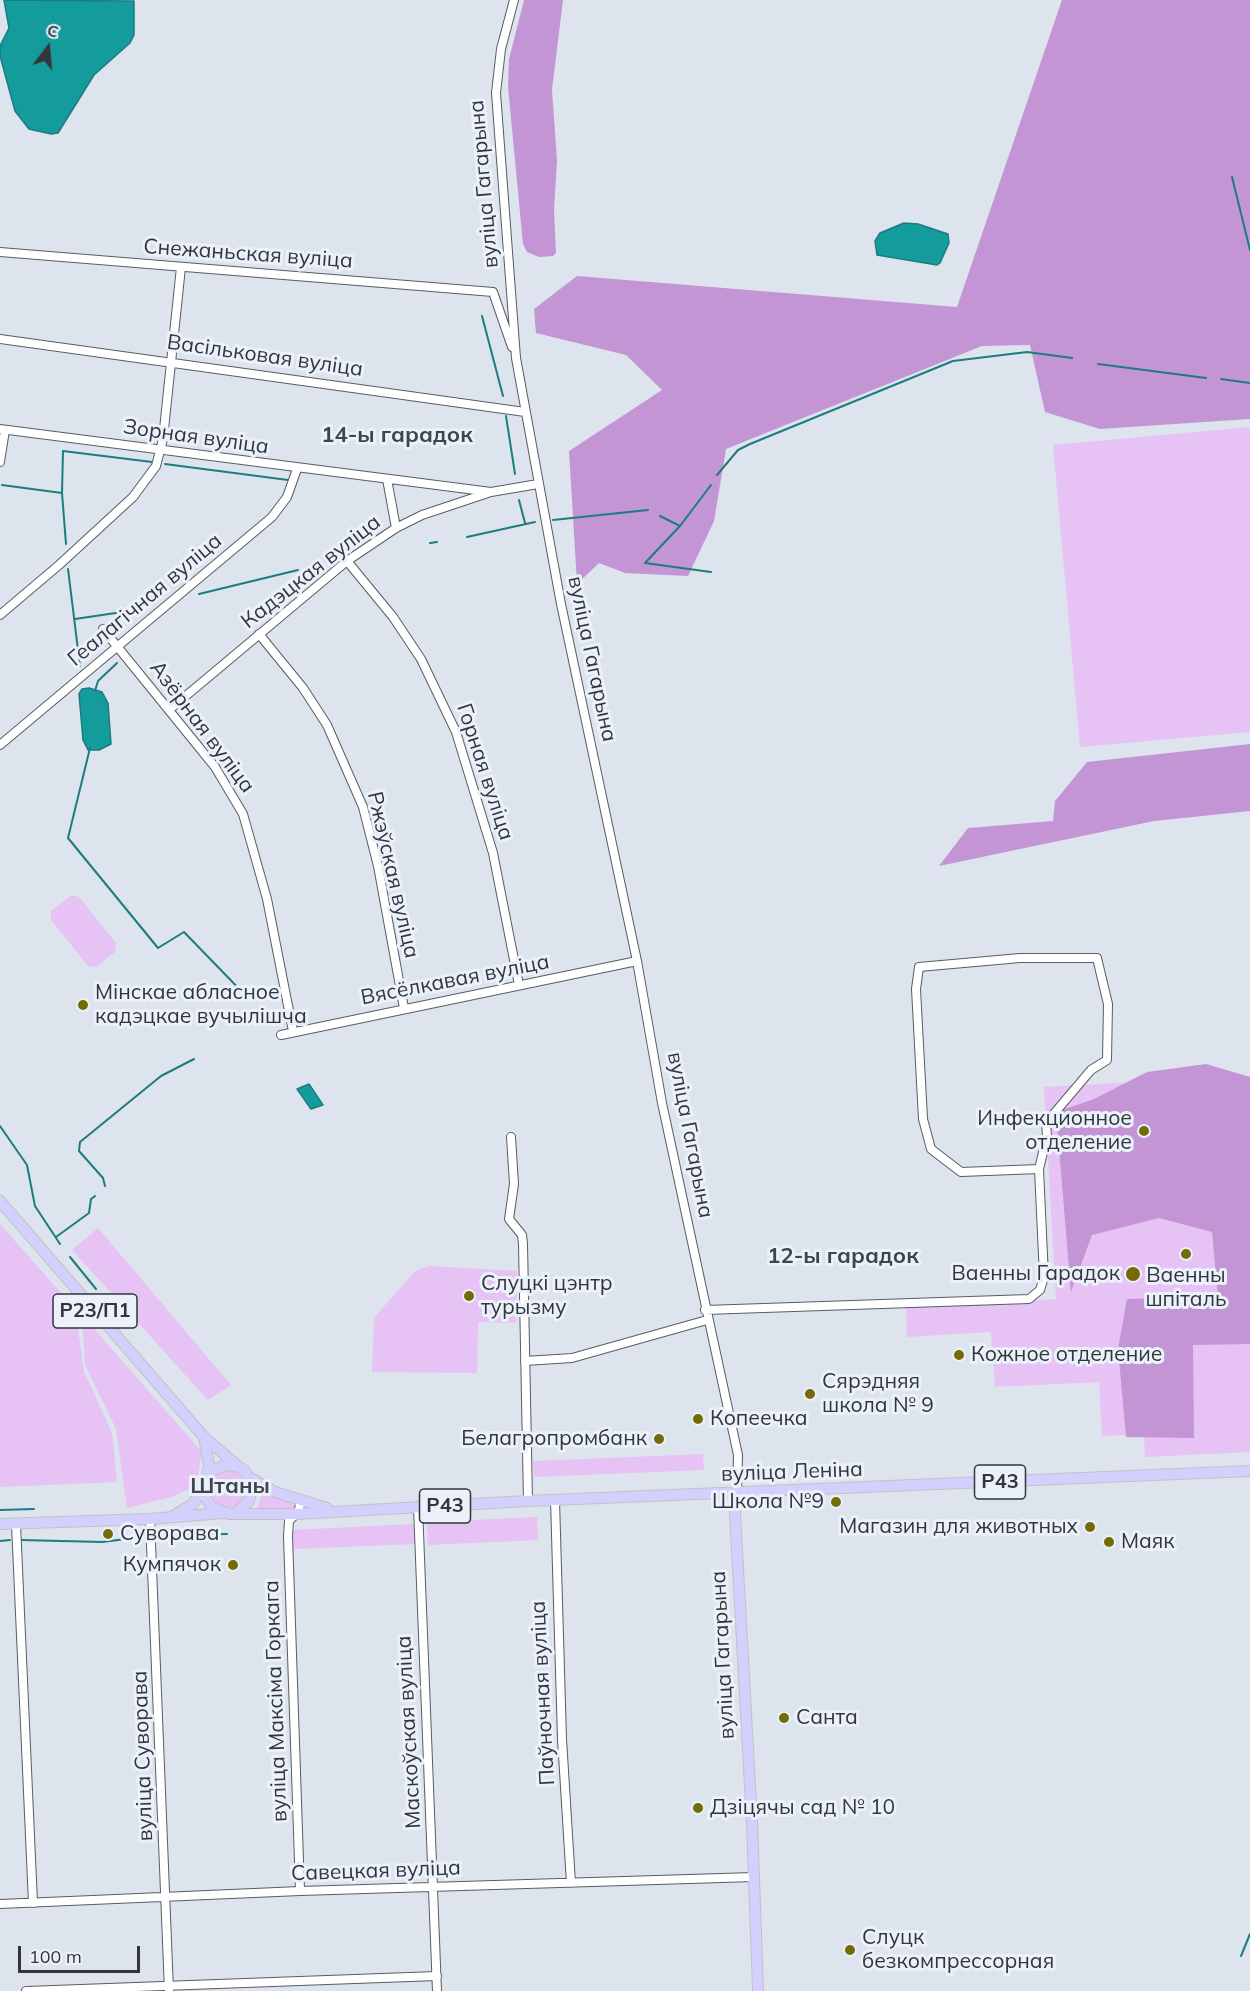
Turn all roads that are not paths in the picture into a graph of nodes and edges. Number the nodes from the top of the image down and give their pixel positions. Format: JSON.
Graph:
{"nodes":[{"id":1,"x":514,"y":0,"type":"edge"},
{"id":2,"x":0,"y":252,"type":"edge"},
{"id":3,"x":180,"y":267,"type":"junction"},
{"id":4,"x":0,"y":339,"type":"edge"},
{"id":5,"x":516,"y":358,"type":"junction"},
{"id":6,"x":169,"y":362,"type":"junction"},
{"id":7,"x":525,"y":412,"type":"junction"},
{"id":8,"x":3,"y":429,"type":"edge"},
{"id":9,"x":159,"y":451,"type":"junction"},
{"id":10,"x":0,"y":462,"type":"edge"},
{"id":11,"x":297,"y":469,"type":"junction"},
{"id":12,"x":387,"y":479,"type":"junction"},
{"id":13,"x":538,"y":484,"type":"junction"},
{"id":14,"x":491,"y":492,"type":"junction"},
{"id":15,"x":396,"y":528,"type":"junction"},
{"id":16,"x":347,"y":561,"type":"junction"},
{"id":17,"x":0,"y":615,"type":"edge"},
{"id":18,"x":103,"y":629,"type":"dead end"},
{"id":19,"x":259,"y":634,"type":"junction"},
{"id":20,"x":118,"y":646,"type":"junction"},
{"id":21,"x":170,"y":710,"type":"junction"},
{"id":22,"x":0,"y":746,"type":"edge"},
{"id":23,"x":637,"y":961,"type":"junction"},
{"id":24,"x":519,"y":985,"type":"junction"},
{"id":25,"x":404,"y":1008,"type":"junction"},
{"id":26,"x":293,"y":1031,"type":"junction"},
{"id":27,"x":281,"y":1035,"type":"dead end"},
{"id":28,"x":511,"y":1137,"type":"dead end"},
{"id":29,"x":1039,"y":1169,"type":"junction"},
{"id":30,"x":0,"y":1201,"type":"edge"},
{"id":31,"x":705,"y":1310,"type":"junction"},
{"id":32,"x":707,"y":1320,"type":"junction"},
{"id":33,"x":525,"y":1361,"type":"junction"},
{"id":34,"x":204,"y":1437,"type":"junction"},
{"id":35,"x":239,"y":1467,"type":"junction"},
{"id":36,"x":1250,"y":1471,"type":"edge"},
{"id":37,"x":249,"y":1477,"type":"junction"},
{"id":38,"x":206,"y":1480,"type":"junction"},
{"id":39,"x":736,"y":1494,"type":"junction"},
{"id":40,"x":555,"y":1500,"type":"junction"},
{"id":41,"x":528,"y":1501,"type":"junction"},
{"id":42,"x":300,"y":1502,"type":"junction"},
{"id":43,"x":418,"y":1507,"type":"junction"},
{"id":44,"x":336,"y":1510,"type":"junction"},
{"id":45,"x":226,"y":1513,"type":"junction"},
{"id":46,"x":297,"y":1514,"type":"junction"},
{"id":47,"x":170,"y":1518,"type":"junction"},
{"id":48,"x":150,"y":1519,"type":"junction"},
{"id":49,"x":0,"y":1524,"type":"edge"},
{"id":50,"x":16,"y":1524,"type":"junction"},
{"id":51,"x":754,"y":1877,"type":"junction"},
{"id":52,"x":572,"y":1883,"type":"junction"},
{"id":53,"x":434,"y":1887,"type":"junction"},
{"id":54,"x":300,"y":1891,"type":"junction"},
{"id":55,"x":166,"y":1897,"type":"junction"},
{"id":56,"x":33,"y":1903,"type":"junction"},
{"id":57,"x":0,"y":1904,"type":"edge"},
{"id":58,"x":437,"y":1976,"type":"junction"},
{"id":59,"x":169,"y":1988,"type":"edge"},
{"id":60,"x":26,"y":1991,"type":"edge"},
{"id":61,"x":437,"y":1991,"type":"edge"},
{"id":62,"x":758,"y":1991,"type":"edge"}],
"edges":[{"from":1,"to":5,"type":"street","name":"вуліца Гагарына"},
{"from":2,"to":3,"type":"street","name":"Снежаньская вуліца"},
{"from":3,"to":5,"type":"street","name":"Снежаньская вуліца"},
{"from":3,"to":6,"type":"street"},
{"from":4,"to":6,"type":"street","name":"Васільковая вуліца"},
{"from":5,"to":7,"type":"street","name":"вуліца Гагарына"},
{"from":6,"to":7,"type":"street","name":"Васільковая вуліца"},
{"from":6,"to":9,"type":"street"},
{"from":7,"to":13,"type":"street","name":"вуліца Гагарына"},
{"from":8,"to":9,"type":"street","name":"Зорная вуліца"},
{"from":8,"to":10,"type":"street"},
{"from":9,"to":11,"type":"street","name":"Зорная вуліца"},
{"from":9,"to":17,"type":"street"},
{"from":11,"to":12,"type":"street","name":"Зорная вуліца"},
{"from":11,"to":20,"type":"street","name":"Геалагічная вуліца"},
{"from":12,"to":14,"type":"street","name":"Зорная вуліца"},
{"from":12,"to":15,"type":"street"},
{"from":13,"to":14,"type":"street","name":"Зорная вуліца"},
{"from":13,"to":23,"type":"street","name":"вуліца Гагарына"},
{"from":14,"to":15,"type":"street","name":"Кадэцкая вуліца"},
{"from":15,"to":16,"type":"street","name":"Кадэцкая вуліца"},
{"from":16,"to":19,"type":"street","name":"Кадэцкая вуліца"},
{"from":16,"to":24,"type":"street","name":"Горная вуліца"},
{"from":18,"to":20,"type":"street","name":"Азёрная вуліца"},
{"from":19,"to":21,"type":"street","name":"Кадэцкая вуліца"},
{"from":19,"to":25,"type":"street","name":"Ржэўская вуліца"},
{"from":20,"to":21,"type":"street","name":"Азёрная вуліца"},
{"from":20,"to":22,"type":"street","name":"Геалагічная вуліца"},
{"from":21,"to":26,"type":"street","name":"Азёрная вуліца"},
{"from":23,"to":24,"type":"street","name":"Вясёлкавая вуліца"},
{"from":23,"to":31,"type":"street","name":"вуліца Гагарына"},
{"from":24,"to":25,"type":"street","name":"Вясёлкавая вуліца"},
{"from":25,"to":26,"type":"street","name":"Вясёлкавая вуліца"},
{"from":26,"to":27,"type":"street","name":"Вясёлкавая вуліца"},
{"from":28,"to":33,"type":"street"},
{"from":29,"to":29,"type":"street"},
{"from":29,"to":31,"type":"street"},
{"from":30,"to":34,"type":"main road","number":"Р23/П1"},
{"from":31,"to":32,"type":"street","name":"вуліца Гагарына"},
{"from":32,"to":33,"type":"street"},
{"from":32,"to":39,"type":"street","name":"вуліца Гагарына"},
{"from":33,"to":41,"type":"street"},
{"from":34,"to":35,"type":"main road","number":"Р23/П1"},
{"from":34,"to":38,"type":"main road"},
{"from":35,"to":37,"type":"main road","number":"Р43"},
{"from":35,"to":38,"type":"main road"},
{"from":36,"to":39,"type":"main road","name":"вуліца Леніна","number":"Р43"},
{"from":37,"to":42,"type":"main road","name":"вуліца Леніна","number":"Р43"},
{"from":37,"to":45,"type":"main road"},
{"from":38,"to":45,"type":"main road"},
{"from":38,"to":47,"type":"main road"},
{"from":39,"to":40,"type":"main road","name":"вуліца Леніна","number":"Р43"},
{"from":39,"to":51,"type":"main road","name":"вуліца Гагарына"},
{"from":40,"to":41,"type":"main road","name":"вуліца Леніна","number":"Р43"},
{"from":40,"to":52,"type":"street","name":"Паўночная вуліца"},
{"from":41,"to":43,"type":"main road","name":"вуліца Леніна","number":"Р43"},
{"from":42,"to":44,"type":"main road","name":"вуліца Леніна","number":"Р43"},
{"from":42,"to":46,"type":"street","name":"вуліца Максіма Горкага"},
{"from":43,"to":44,"type":"main road","name":"вуліца Леніна","number":"Р43"},
{"from":43,"to":53,"type":"street","name":"Маскоўская вуліца"},
{"from":44,"to":46,"type":"main road","name":"вуліца Леніна","number":"Р43"},
{"from":45,"to":46,"type":"main road","name":"вуліца Леніна","number":"Р43"},
{"from":45,"to":47,"type":"main road","name":"вуліца Леніна","number":"Р43"},
{"from":46,"to":54,"type":"street","name":"вуліца Максіма Горкага"},
{"from":47,"to":48,"type":"main road","name":"вуліца Леніна","number":"Р43"},
{"from":48,"to":50,"type":"main road","name":"вуліца Леніна","number":"Р43"},
{"from":48,"to":55,"type":"street","name":"вуліца Суворава"},
{"from":49,"to":50,"type":"main road","name":"вуліца Леніна","number":"Р43"},
{"from":50,"to":56,"type":"street"},
{"from":51,"to":52,"type":"street","name":"Савецкая вуліца"},
{"from":51,"to":62,"type":"main road","name":"вуліца Гагарына"},
{"from":52,"to":53,"type":"street","name":"Савецкая вуліца"},
{"from":53,"to":54,"type":"street","name":"Савецкая вуліца"},
{"from":53,"to":58,"type":"street","name":"Маскоўская вуліца"},
{"from":54,"to":55,"type":"street","name":"Савецкая вуліца"},
{"from":55,"to":56,"type":"street","name":"Савецкая вуліца"},
{"from":55,"to":59,"type":"street","name":"вуліца Суворава"},
{"from":56,"to":57,"type":"street","name":"Савецкая вуліца"},
{"from":58,"to":59,"type":"street"},
{"from":58,"to":61,"type":"street","name":"Маскоўская вуліца"},
{"from":59,"to":60,"type":"street"}]}
